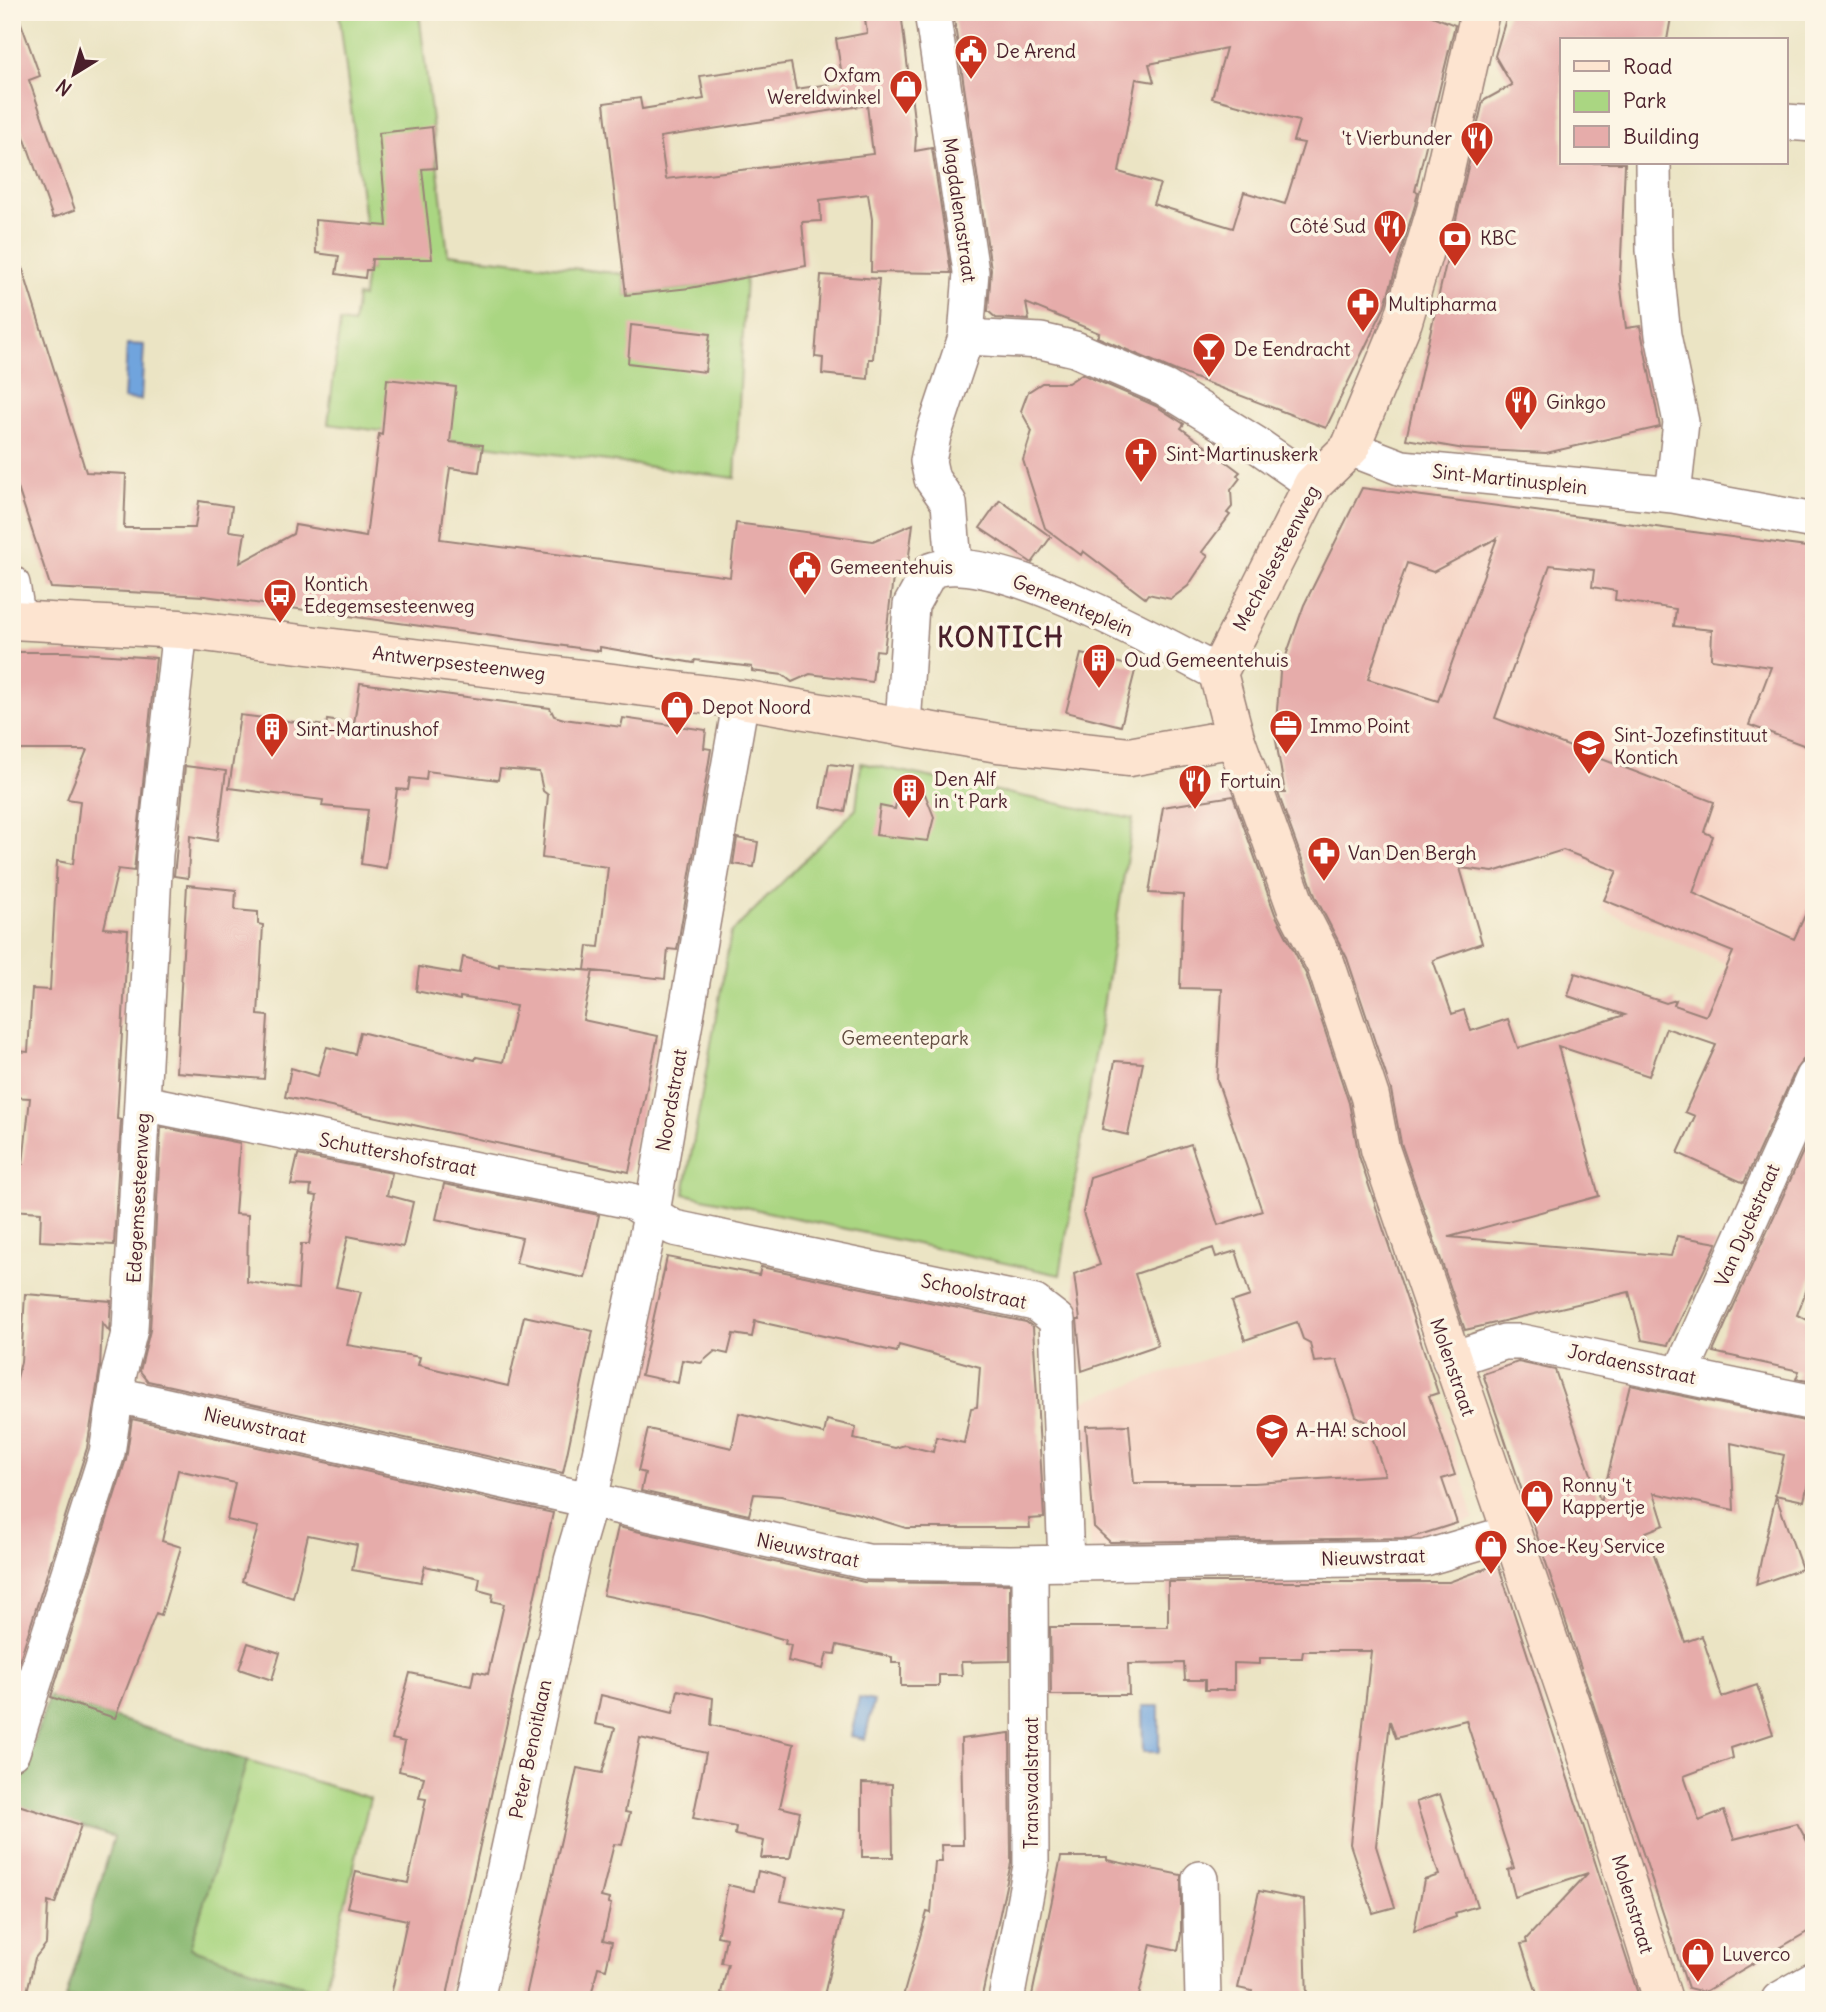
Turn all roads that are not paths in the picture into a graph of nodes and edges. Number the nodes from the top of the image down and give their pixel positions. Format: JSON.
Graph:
{"nodes":[{"id":1,"x":932,"y":12,"type":"edge"},
{"id":2,"x":1480,"y":12,"type":"edge"},
{"id":3,"x":1787,"y":122,"type":"edge"},
{"id":4,"x":1814,"y":124,"type":"edge"},
{"id":5,"x":1653,"y":164,"type":"edge"},
{"id":6,"x":966,"y":337,"type":"junction"},
{"id":7,"x":1350,"y":447,"type":"junction"},
{"id":8,"x":1313,"y":484,"type":"junction"},
{"id":9,"x":1673,"y":495,"type":"junction"},
{"id":10,"x":1814,"y":521,"type":"edge"},
{"id":11,"x":954,"y":564,"type":"junction"},
{"id":12,"x":14,"y":608,"type":"edge"},
{"id":13,"x":180,"y":629,"type":"junction"},
{"id":14,"x":1218,"y":673,"type":"junction"},
{"id":15,"x":741,"y":699,"type":"junction"},
{"id":16,"x":903,"y":725,"type":"junction"},
{"id":17,"x":1235,"y":738,"type":"junction"},
{"id":18,"x":1814,"y":1077,"type":"edge"},
{"id":19,"x":143,"y":1103,"type":"junction"},
{"id":20,"x":652,"y":1212,"type":"junction"},
{"id":21,"x":1450,"y":1360,"type":"junction"},
{"id":22,"x":1681,"y":1373,"type":"junction"},
{"id":23,"x":117,"y":1395,"type":"junction"},
{"id":24,"x":1814,"y":1403,"type":"edge"},
{"id":25,"x":590,"y":1500,"type":"junction"},
{"id":26,"x":1510,"y":1533,"type":"junction"},
{"id":27,"x":1030,"y":1564,"type":"junction"},
{"id":28,"x":1066,"y":1564,"type":"junction"},
{"id":29,"x":12,"y":1752,"type":"edge"},
{"id":30,"x":1200,"y":1879,"type":"dead end"},
{"id":31,"x":1814,"y":1980,"type":"edge"},
{"id":32,"x":475,"y":2000,"type":"edge"},
{"id":33,"x":1006,"y":2000,"type":"edge"},
{"id":34,"x":1203,"y":2000,"type":"edge"},
{"id":35,"x":1663,"y":2000,"type":"edge"},
{"id":36,"x":1779,"y":2000,"type":"edge"}],
"edges":[{"from":1,"to":6,"type":"street","name":"Magdalenastraat"},
{"from":2,"to":7,"type":"street","name":"Mechelsesteenweg"},
{"from":3,"to":4,"type":"street"},
{"from":5,"to":9,"type":"street"},
{"from":6,"to":8,"type":"street"},
{"from":6,"to":11,"type":"street","name":"Magdalenastraat"},
{"from":7,"to":8,"type":"street","name":"Mechelsesteenweg"},
{"from":7,"to":9,"type":"street","name":"Sint-Martinusplein"},
{"from":8,"to":14,"type":"street","name":"Mechelsesteenweg"},
{"from":9,"to":10,"type":"street","name":"Sint-Martinusplein"},
{"from":11,"to":14,"type":"street","name":"Gemeenteplein"},
{"from":11,"to":16,"type":"street"},
{"from":12,"to":13,"type":"street","name":"Antwerpsesteenweg"},
{"from":13,"to":15,"type":"street","name":"Antwerpsesteenweg"},
{"from":13,"to":19,"type":"street","name":"Edegemsesteenweg"},
{"from":14,"to":17,"type":"street"},
{"from":15,"to":16,"type":"street","name":"Antwerpsesteenweg"},
{"from":15,"to":20,"type":"street","name":"Noordstraat"},
{"from":16,"to":17,"type":"street"},
{"from":17,"to":21,"type":"street","name":"Molenstraat"},
{"from":18,"to":22,"type":"street","name":"Van Dyckstraat"},
{"from":19,"to":20,"type":"street","name":"Schuttershofstraat"},
{"from":19,"to":23,"type":"street","name":"Edegemsesteenweg"},
{"from":20,"to":25,"type":"street","name":"Noordstraat"},
{"from":20,"to":28,"type":"street","name":"Schoolstraat"},
{"from":21,"to":22,"type":"street","name":"Jordaensstraat"},
{"from":21,"to":26,"type":"street","name":"Molenstraat"},
{"from":22,"to":24,"type":"street","name":"Jordaensstraat"},
{"from":23,"to":25,"type":"street","name":"Nieuwstraat"},
{"from":23,"to":29,"type":"street","name":"Edegemsesteenweg"},
{"from":25,"to":27,"type":"street","name":"Nieuwstraat"},
{"from":25,"to":32,"type":"street","name":"Peter Benoitlaan"},
{"from":26,"to":28,"type":"street","name":"Nieuwstraat"},
{"from":26,"to":35,"type":"street","name":"Molenstraat"},
{"from":27,"to":28,"type":"street","name":"Nieuwstraat"},
{"from":27,"to":33,"type":"street","name":"Transvaalstraat"},
{"from":30,"to":34,"type":"street"},
{"from":31,"to":36,"type":"street"}]}
